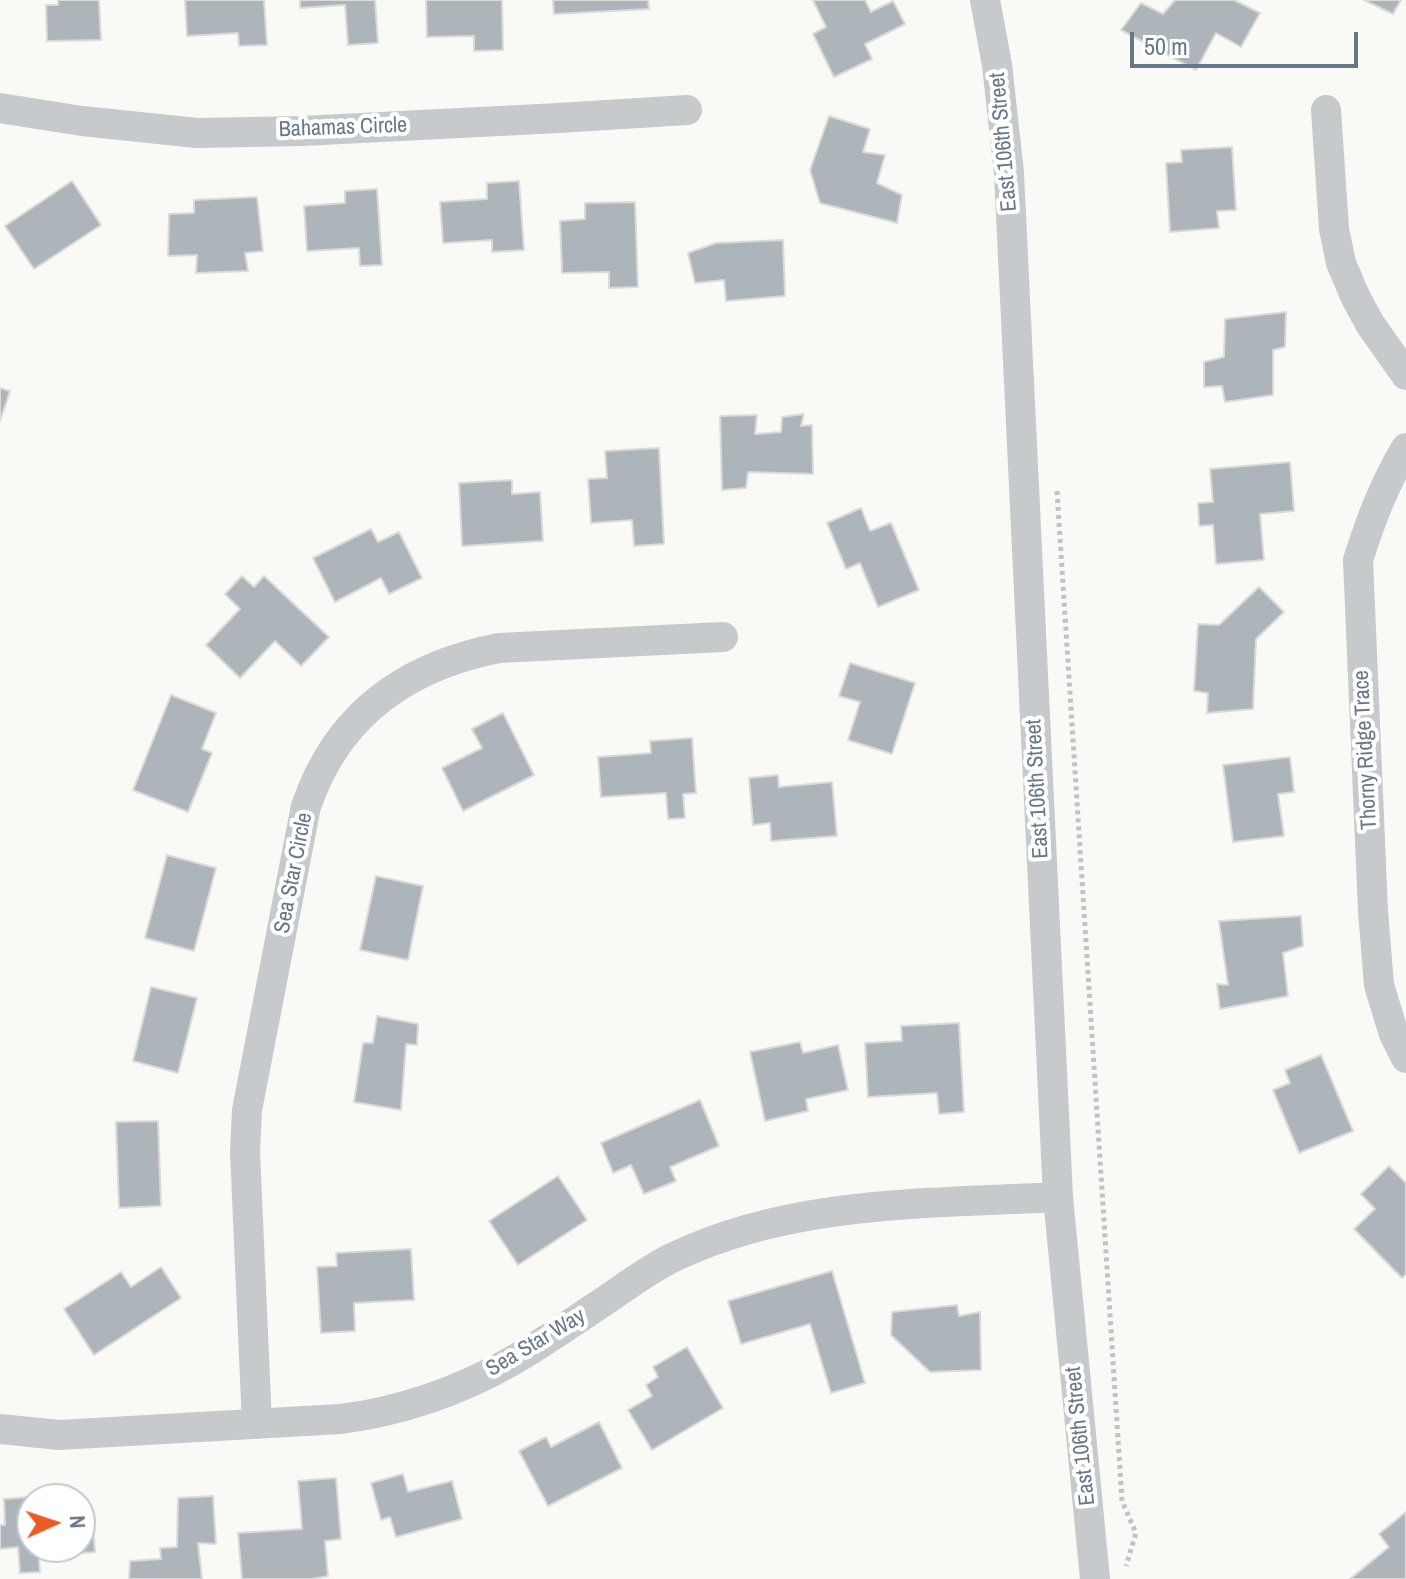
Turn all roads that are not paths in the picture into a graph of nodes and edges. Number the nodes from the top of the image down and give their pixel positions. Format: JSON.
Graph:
{"nodes":[{"id":1,"x":985,"y":0,"type":"edge"},
{"id":2,"x":0,"y":108,"type":"edge"},
{"id":3,"x":687,"y":110,"type":"dead end"},
{"id":4,"x":1326,"y":110,"type":"dead end"},
{"id":5,"x":1406,"y":375,"type":"edge"},
{"id":6,"x":1406,"y":448,"type":"edge"},
{"id":7,"x":723,"y":637,"type":"dead end"},
{"id":8,"x":1406,"y":1058,"type":"edge"},
{"id":9,"x":1058,"y":1197,"type":"junction"},
{"id":10,"x":257,"y":1424,"type":"junction"},
{"id":11,"x":0,"y":1429,"type":"edge"},
{"id":12,"x":1095,"y":1579,"type":"edge"}],
"edges":[{"from":1,"to":9,"type":"street","name":"East 106th Street"},
{"from":2,"to":3,"type":"street","name":"Bahamas Circle"},
{"from":4,"to":5,"type":"street"},
{"from":6,"to":8,"type":"street","name":"Thorny Ridge Trace"},
{"from":7,"to":10,"type":"street","name":"Sea Star Circle"},
{"from":9,"to":10,"type":"street","name":"Sea Star Way"},
{"from":9,"to":12,"type":"street","name":"East 106th Street"},
{"from":10,"to":11,"type":"street","name":"Sea Star Way"}]}
